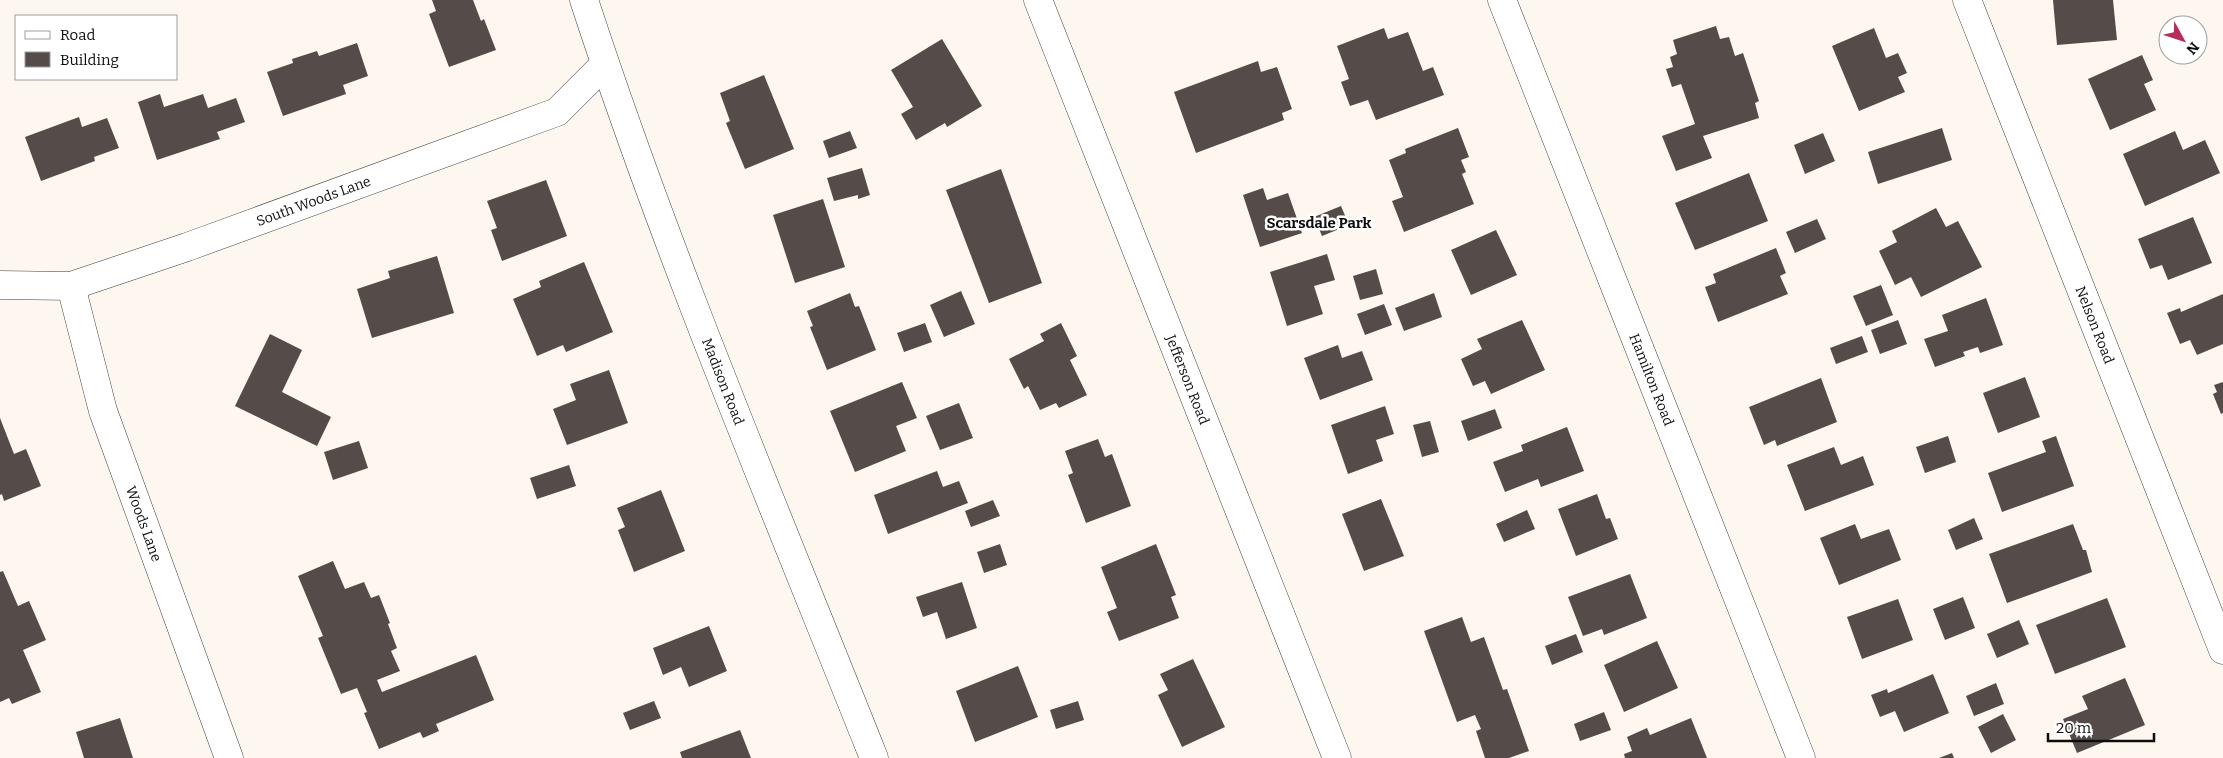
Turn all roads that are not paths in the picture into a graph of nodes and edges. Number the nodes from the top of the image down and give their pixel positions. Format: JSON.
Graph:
{"nodes":[{"id":1,"x":584,"y":0,"type":"edge"},
{"id":2,"x":1038,"y":0,"type":"edge"},
{"id":3,"x":1502,"y":0,"type":"edge"},
{"id":4,"x":1967,"y":0,"type":"edge"},
{"id":5,"x":605,"y":64,"type":"junction"},
{"id":6,"x":0,"y":285,"type":"edge"},
{"id":7,"x":72,"y":286,"type":"junction"},
{"id":8,"x":2223,"y":650,"type":"edge"},
{"id":9,"x":229,"y":758,"type":"edge"},
{"id":10,"x":874,"y":758,"type":"edge"},
{"id":11,"x":1337,"y":758,"type":"edge"},
{"id":12,"x":1801,"y":758,"type":"edge"}],
"edges":[{"from":1,"to":5,"type":"street","name":"Madison Road"},
{"from":2,"to":11,"type":"street","name":"Jefferson Road"},
{"from":3,"to":12,"type":"street","name":"Hamilton Road"},
{"from":4,"to":8,"type":"street","name":"Nelson Road"},
{"from":5,"to":7,"type":"street","name":"South Woods Lane"},
{"from":5,"to":10,"type":"street","name":"Madison Road"},
{"from":6,"to":7,"type":"street","name":"South Woods Lane"},
{"from":7,"to":9,"type":"street","name":"Woods Lane"}]}
